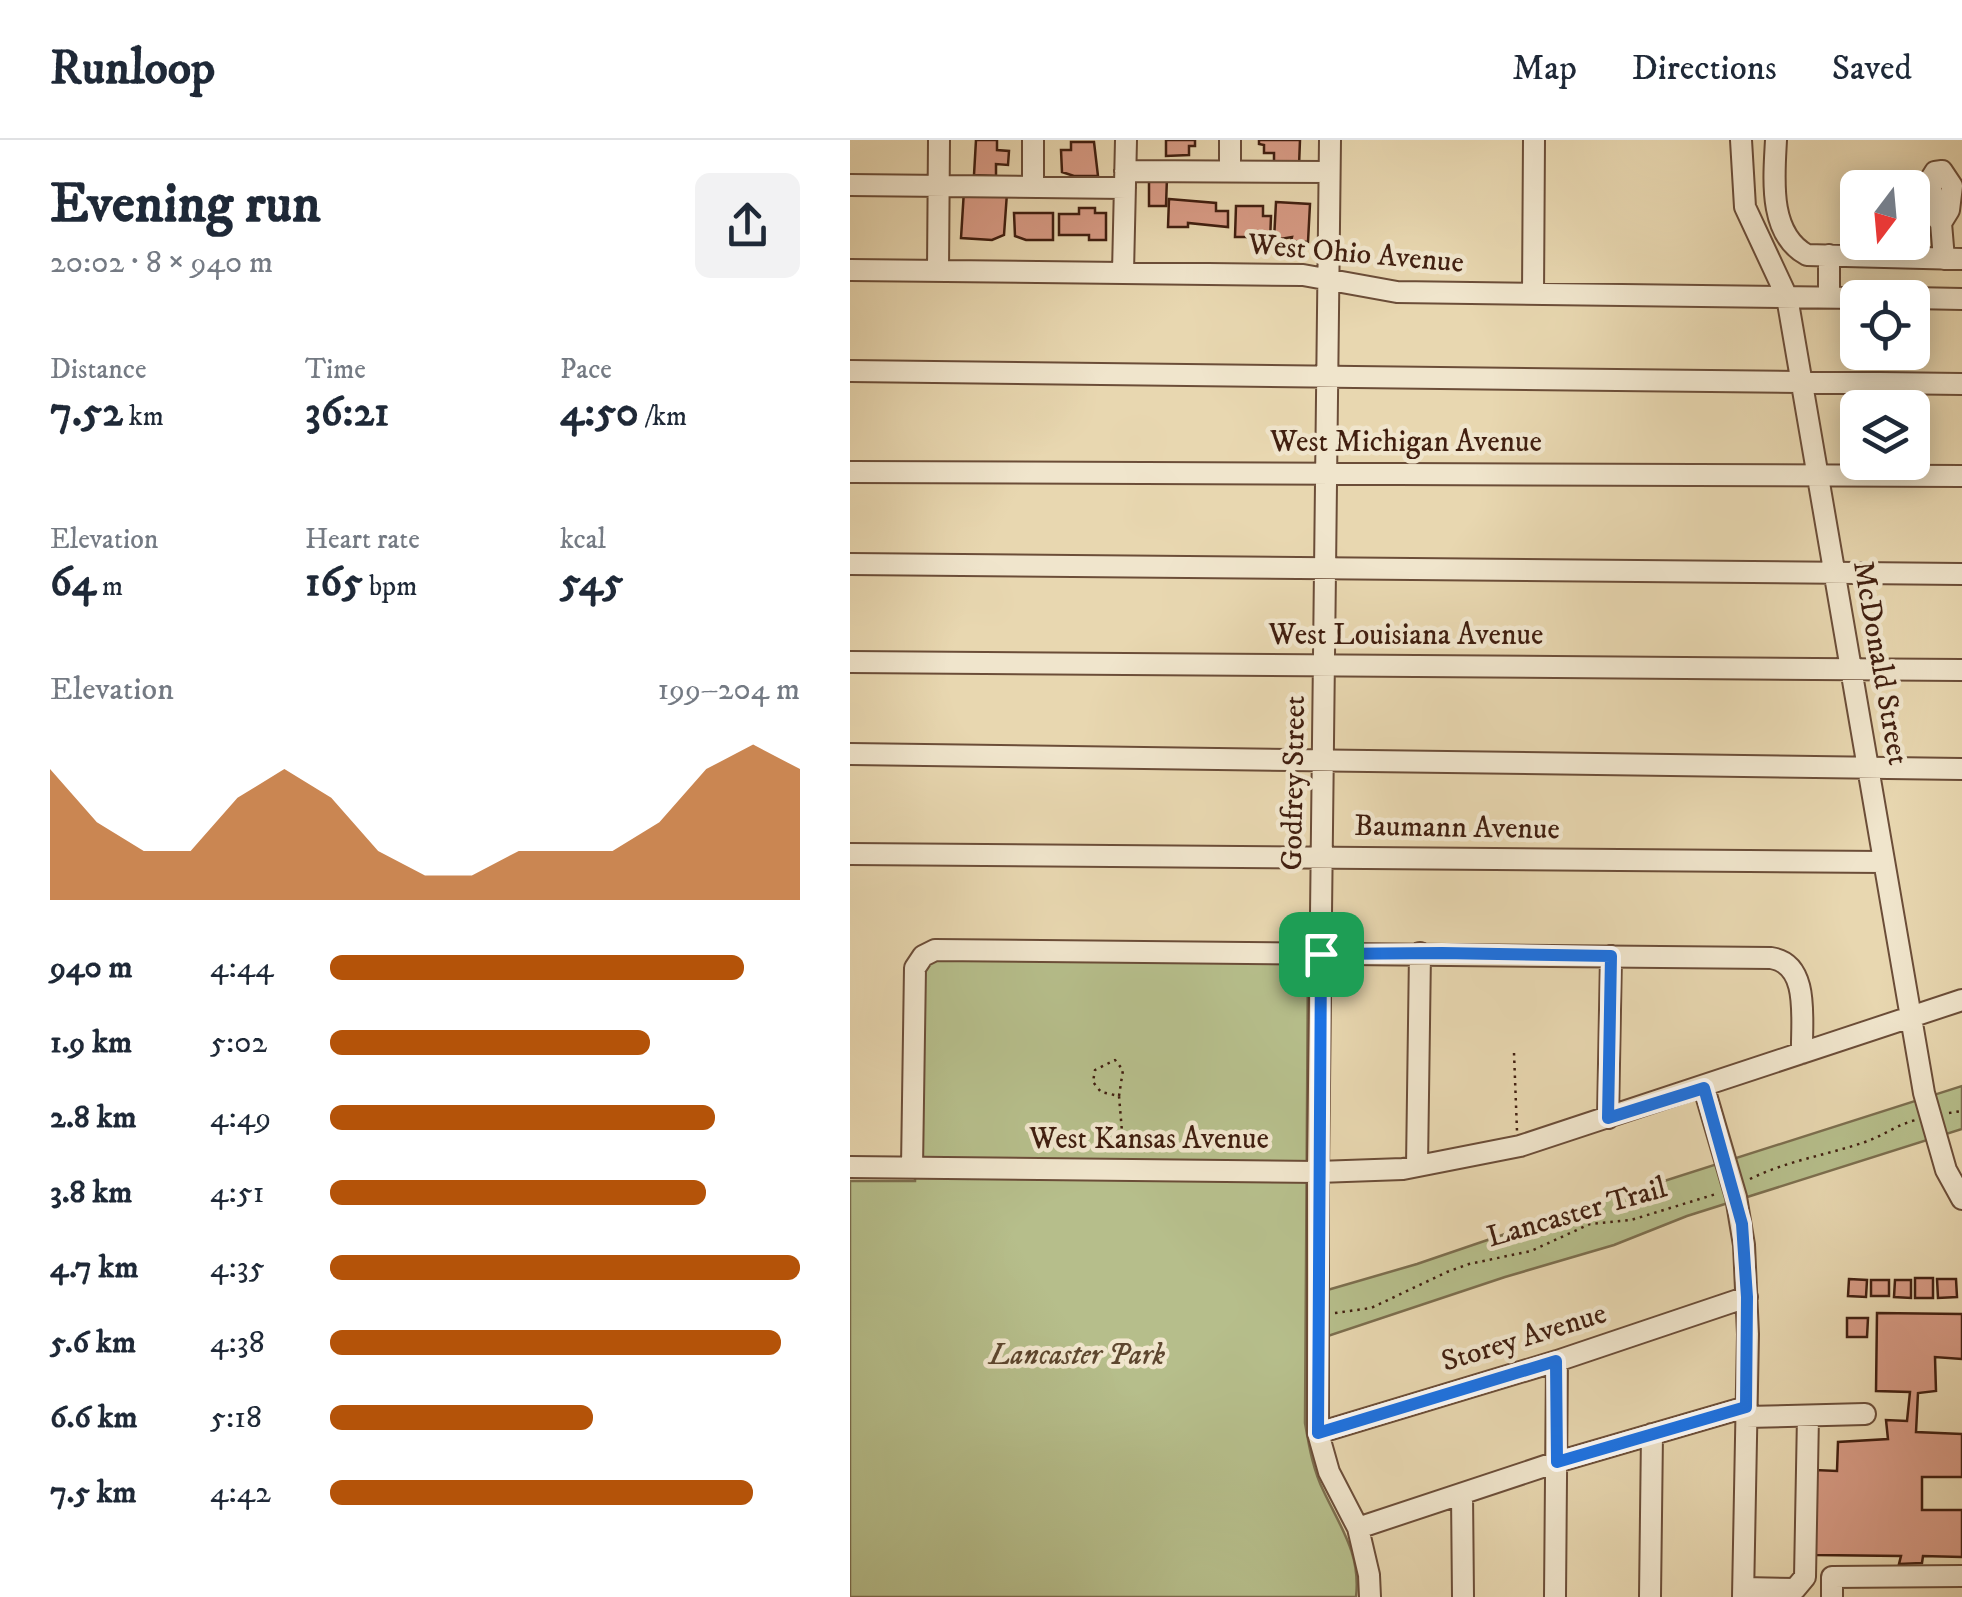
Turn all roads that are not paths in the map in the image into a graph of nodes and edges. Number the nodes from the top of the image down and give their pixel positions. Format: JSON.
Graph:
{"nodes":[{"id":1,"x":939,"y":140,"type":"edge"},
{"id":2,"x":1034,"y":140,"type":"edge"},
{"id":3,"x":1126,"y":140,"type":"edge"},
{"id":4,"x":1230,"y":140,"type":"edge"},
{"id":5,"x":1330,"y":140,"type":"edge"},
{"id":6,"x":1534,"y":140,"type":"edge"},
{"id":7,"x":1741,"y":141,"type":"edge"},
{"id":8,"x":1776,"y":143,"type":"edge"},
{"id":9,"x":1230,"y":172,"type":"junction"},
{"id":10,"x":1330,"y":172,"type":"junction"},
{"id":11,"x":1125,"y":180,"type":"junction"},
{"id":12,"x":850,"y":185,"type":"edge"},
{"id":13,"x":939,"y":186,"type":"junction"},
{"id":14,"x":1033,"y":187,"type":"junction"},
{"id":15,"x":1941,"y":223,"type":"dead end"},
{"id":16,"x":1830,"y":256,"type":"junction"},
{"id":17,"x":1953,"y":259,"type":"edge"},
{"id":18,"x":850,"y":270,"type":"edge"},
{"id":19,"x":938,"y":270,"type":"junction"},
{"id":20,"x":1123,"y":272,"type":"junction"},
{"id":21,"x":1329,"y":280,"type":"junction"},
{"id":22,"x":1532,"y":294,"type":"junction"},
{"id":23,"x":1787,"y":297,"type":"junction"},
{"id":24,"x":1829,"y":298,"type":"junction"},
{"id":25,"x":1840,"y":298,"type":"edge"},
{"id":26,"x":1930,"y":298,"type":"edge"},
{"id":27,"x":1962,"y":299,"type":"edge"},
{"id":28,"x":850,"y":372,"type":"edge"},
{"id":29,"x":1328,"y":378,"type":"junction"},
{"id":30,"x":1802,"y":382,"type":"junction"},
{"id":31,"x":1962,"y":384,"type":"edge"},
{"id":32,"x":850,"y":472,"type":"edge"},
{"id":33,"x":1328,"y":472,"type":"junction"},
{"id":34,"x":1817,"y":475,"type":"junction"},
{"id":35,"x":1962,"y":476,"type":"edge"},
{"id":36,"x":850,"y":564,"type":"edge"},
{"id":37,"x":1327,"y":567,"type":"junction"},
{"id":38,"x":1834,"y":574,"type":"junction"},
{"id":39,"x":1962,"y":574,"type":"edge"},
{"id":40,"x":850,"y":662,"type":"edge"},
{"id":41,"x":1326,"y":664,"type":"junction"},
{"id":42,"x":1851,"y":669,"type":"junction"},
{"id":43,"x":1962,"y":670,"type":"edge"},
{"id":44,"x":850,"y":754,"type":"edge"},
{"id":45,"x":1324,"y":758,"type":"junction"},
{"id":46,"x":1868,"y":766,"type":"junction"},
{"id":47,"x":1962,"y":769,"type":"edge"},
{"id":48,"x":850,"y":854,"type":"edge"},
{"id":49,"x":1322,"y":856,"type":"junction"},
{"id":50,"x":1884,"y":862,"type":"junction"},
{"id":51,"x":1420,"y":953,"type":"junction"},
{"id":52,"x":1321,"y":954,"type":"junction"},
{"id":53,"x":1611,"y":956,"type":"junction"},
{"id":54,"x":1962,"y":1000,"type":"edge"},
{"id":55,"x":1910,"y":1014,"type":"junction"},
{"id":56,"x":1802,"y":1053,"type":"junction"},
{"id":57,"x":1704,"y":1088,"type":"junction"},
{"id":58,"x":1608,"y":1118,"type":"junction"},
{"id":59,"x":850,"y":1166,"type":"edge"},
{"id":60,"x":1417,"y":1166,"type":"junction"},
{"id":61,"x":912,"y":1167,"type":"junction"},
{"id":62,"x":1318,"y":1172,"type":"junction"},
{"id":63,"x":1962,"y":1198,"type":"edge"},
{"id":64,"x":1747,"y":1297,"type":"junction"},
{"id":65,"x":1556,"y":1361,"type":"junction"},
{"id":66,"x":1746,"y":1412,"type":"junction"},
{"id":67,"x":1865,"y":1414,"type":"dead end"},
{"id":68,"x":1808,"y":1416,"type":"junction"},
{"id":69,"x":1318,"y":1433,"type":"junction"},
{"id":70,"x":1652,"y":1434,"type":"junction"},
{"id":71,"x":1557,"y":1462,"type":"junction"},
{"id":72,"x":1462,"y":1494,"type":"junction"},
{"id":73,"x":1358,"y":1528,"type":"junction"},
{"id":74,"x":1962,"y":1576,"type":"edge"},
{"id":75,"x":1743,"y":1592,"type":"edge"},
{"id":76,"x":1370,"y":1597,"type":"edge"},
{"id":77,"x":1463,"y":1597,"type":"edge"},
{"id":78,"x":1555,"y":1597,"type":"edge"},
{"id":79,"x":1650,"y":1597,"type":"edge"},
{"id":80,"x":1832,"y":1597,"type":"edge"}],
"edges":[{"from":1,"to":13,"type":"street"},
{"from":2,"to":14,"type":"street"},
{"from":3,"to":11,"type":"street"},
{"from":4,"to":9,"type":"street"},
{"from":5,"to":10,"type":"street","name":"Godfrey Street"},
{"from":6,"to":22,"type":"street"},
{"from":7,"to":8,"type":"street"},
{"from":7,"to":23,"type":"street","name":"McDonald Street"},
{"from":8,"to":16,"type":"street"},
{"from":9,"to":10,"type":"street"},
{"from":9,"to":11,"type":"street"},
{"from":10,"to":21,"type":"street","name":"Godfrey Street"},
{"from":11,"to":14,"type":"street"},
{"from":11,"to":20,"type":"street"},
{"from":12,"to":13,"type":"street"},
{"from":13,"to":14,"type":"street"},
{"from":13,"to":19,"type":"street"},
{"from":15,"to":17,"type":"street"},
{"from":16,"to":17,"type":"street"},
{"from":16,"to":24,"type":"street"},
{"from":18,"to":19,"type":"street","name":"West Ohio Avenue"},
{"from":19,"to":20,"type":"street","name":"West Ohio Avenue"},
{"from":20,"to":21,"type":"street","name":"West Ohio Avenue"},
{"from":21,"to":22,"type":"street","name":"West Ohio Avenue"},
{"from":21,"to":29,"type":"street","name":"Godfrey Street"},
{"from":22,"to":23,"type":"street","name":"West Ohio Avenue"},
{"from":23,"to":24,"type":"street","name":"West Ohio Avenue"},
{"from":23,"to":30,"type":"street","name":"McDonald Street"},
{"from":24,"to":25,"type":"street","name":"West Ohio Avenue"},
{"from":26,"to":27,"type":"street"},
{"from":28,"to":29,"type":"street"},
{"from":29,"to":30,"type":"street"},
{"from":29,"to":33,"type":"street","name":"Godfrey Street"},
{"from":30,"to":31,"type":"street"},
{"from":30,"to":34,"type":"street","name":"McDonald Street"},
{"from":32,"to":33,"type":"street","name":"West Michigan Avenue"},
{"from":33,"to":34,"type":"street","name":"West Michigan Avenue"},
{"from":33,"to":37,"type":"street","name":"Godfrey Street"},
{"from":34,"to":35,"type":"street","name":"West Michigan Avenue"},
{"from":34,"to":38,"type":"street","name":"McDonald Street"},
{"from":36,"to":37,"type":"street"},
{"from":37,"to":38,"type":"street"},
{"from":37,"to":41,"type":"street","name":"Godfrey Street"},
{"from":38,"to":39,"type":"street"},
{"from":38,"to":42,"type":"street","name":"McDonald Street"},
{"from":40,"to":41,"type":"street","name":"West Louisiana Avenue"},
{"from":41,"to":42,"type":"street","name":"West Louisiana Avenue"},
{"from":41,"to":45,"type":"street","name":"Godfrey Street"},
{"from":42,"to":43,"type":"street","name":"West Louisiana Avenue"},
{"from":42,"to":46,"type":"street","name":"McDonald Street"},
{"from":44,"to":45,"type":"street"},
{"from":45,"to":46,"type":"street"},
{"from":45,"to":49,"type":"street","name":"Godfrey Street"},
{"from":46,"to":47,"type":"street"},
{"from":46,"to":50,"type":"street","name":"McDonald Street"},
{"from":48,"to":49,"type":"street","name":"Baumann Avenue"},
{"from":49,"to":50,"type":"street","name":"Baumann Avenue"},
{"from":49,"to":52,"type":"street","name":"Godfrey Street"},
{"from":50,"to":55,"type":"street","name":"McDonald Street"},
{"from":51,"to":52,"type":"street"},
{"from":51,"to":53,"type":"street"},
{"from":51,"to":60,"type":"street"},
{"from":52,"to":61,"type":"street"},
{"from":52,"to":62,"type":"street","name":"Godfrey Street"},
{"from":53,"to":56,"type":"street"},
{"from":53,"to":58,"type":"street"},
{"from":54,"to":55,"type":"street","name":"West Kansas Avenue"},
{"from":55,"to":56,"type":"street","name":"West Kansas Avenue"},
{"from":55,"to":63,"type":"street","name":"McDonald Street"},
{"from":56,"to":57,"type":"street","name":"West Kansas Avenue"},
{"from":57,"to":58,"type":"street","name":"West Kansas Avenue"},
{"from":57,"to":64,"type":"street"},
{"from":58,"to":60,"type":"street","name":"West Kansas Avenue"},
{"from":59,"to":61,"type":"street","name":"West Kansas Avenue"},
{"from":60,"to":62,"type":"street","name":"West Kansas Avenue"},
{"from":61,"to":62,"type":"street","name":"West Kansas Avenue"},
{"from":62,"to":69,"type":"street","name":"Godfrey Street"},
{"from":64,"to":65,"type":"street","name":"Storey Avenue"},
{"from":64,"to":66,"type":"street"},
{"from":65,"to":69,"type":"street","name":"Storey Avenue"},
{"from":65,"to":71,"type":"street"},
{"from":66,"to":68,"type":"street"},
{"from":66,"to":70,"type":"street"},
{"from":66,"to":75,"type":"street"},
{"from":67,"to":68,"type":"street"},
{"from":68,"to":75,"type":"street"},
{"from":69,"to":73,"type":"street","name":"Godfrey Street"},
{"from":70,"to":71,"type":"street"},
{"from":70,"to":79,"type":"street"},
{"from":71,"to":72,"type":"street"},
{"from":71,"to":78,"type":"street"},
{"from":72,"to":73,"type":"street"},
{"from":72,"to":77,"type":"street"},
{"from":73,"to":76,"type":"street","name":"Godfrey Street"},
{"from":74,"to":80,"type":"street"}]}
